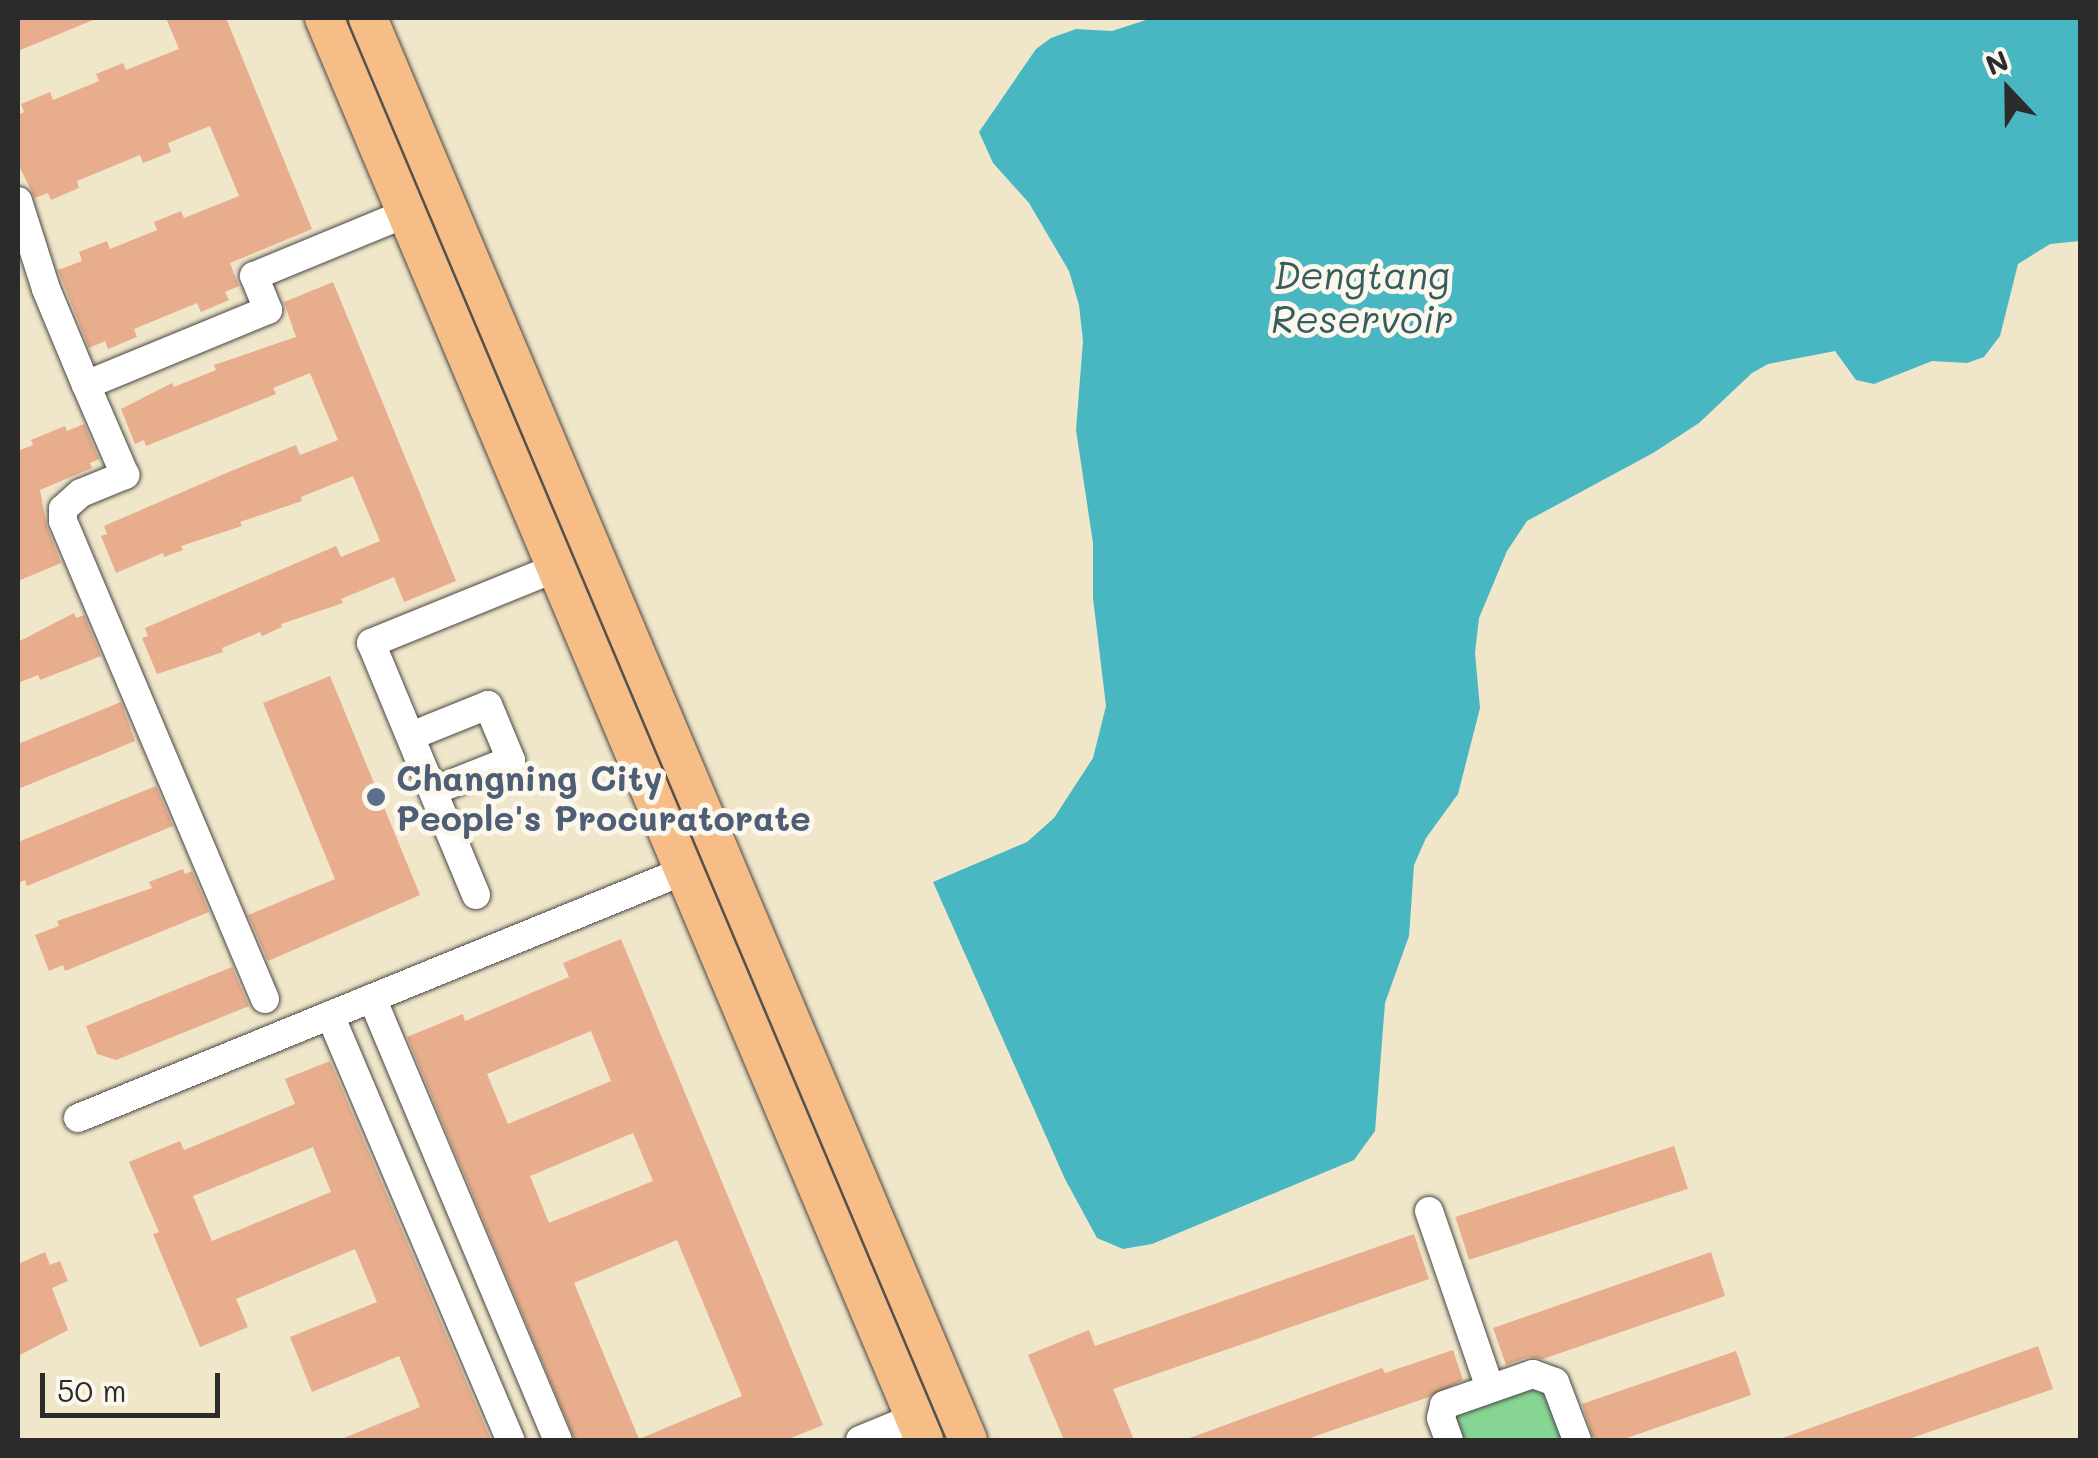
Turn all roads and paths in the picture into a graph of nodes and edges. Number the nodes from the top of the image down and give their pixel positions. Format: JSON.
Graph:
{"nodes":[{"id":1,"x":324,"y":18,"type":"edge"},
{"id":2,"x":368,"y":18,"type":"edge"},
{"id":3,"x":18,"y":201,"type":"edge"},
{"id":4,"x":407,"y":213,"type":"junction"},
{"id":5,"x":86,"y":384,"type":"junction"},
{"id":6,"x":558,"y":567,"type":"junction"},
{"id":7,"x":411,"y":736,"type":"junction"},
{"id":8,"x":433,"y":791,"type":"junction"},
{"id":9,"x":686,"y":870,"type":"junction"},
{"id":10,"x":476,"y":895,"type":"dead end"},
{"id":11,"x":372,"y":998,"type":"junction"},
{"id":12,"x":265,"y":999,"type":"dead end"},
{"id":13,"x":330,"y":1015,"type":"junction"},
{"id":14,"x":78,"y":1118,"type":"dead end"},
{"id":15,"x":1429,"y":1212,"type":"dead end"},
{"id":16,"x":1490,"y":1388,"type":"junction"},
{"id":17,"x":919,"y":1429,"type":"edge"},
{"id":18,"x":510,"y":1440,"type":"edge"},
{"id":19,"x":558,"y":1440,"type":"edge"},
{"id":20,"x":860,"y":1440,"type":"edge"},
{"id":21,"x":968,"y":1440,"type":"edge"},
{"id":22,"x":1448,"y":1440,"type":"edge"},
{"id":23,"x":1577,"y":1440,"type":"edge"}],
"edges":[{"from":1,"to":4,"type":"main road"},
{"from":2,"to":21,"type":"main road"},
{"from":3,"to":5,"type":"street"},
{"from":4,"to":5,"type":"street"},
{"from":4,"to":6,"type":"main road"},
{"from":5,"to":12,"type":"street"},
{"from":6,"to":7,"type":"street"},
{"from":6,"to":9,"type":"main road"},
{"from":7,"to":8,"type":"street"},
{"from":7,"to":8,"type":"street"},
{"from":8,"to":10,"type":"street"},
{"from":9,"to":11,"type":"street"},
{"from":9,"to":17,"type":"main road"},
{"from":11,"to":13,"type":"street"},
{"from":11,"to":19,"type":"street"},
{"from":13,"to":14,"type":"street"},
{"from":13,"to":18,"type":"street"},
{"from":15,"to":16,"type":"street"},
{"from":16,"to":22,"type":"street"},
{"from":16,"to":23,"type":"street"},
{"from":17,"to":20,"type":"street"}]}
